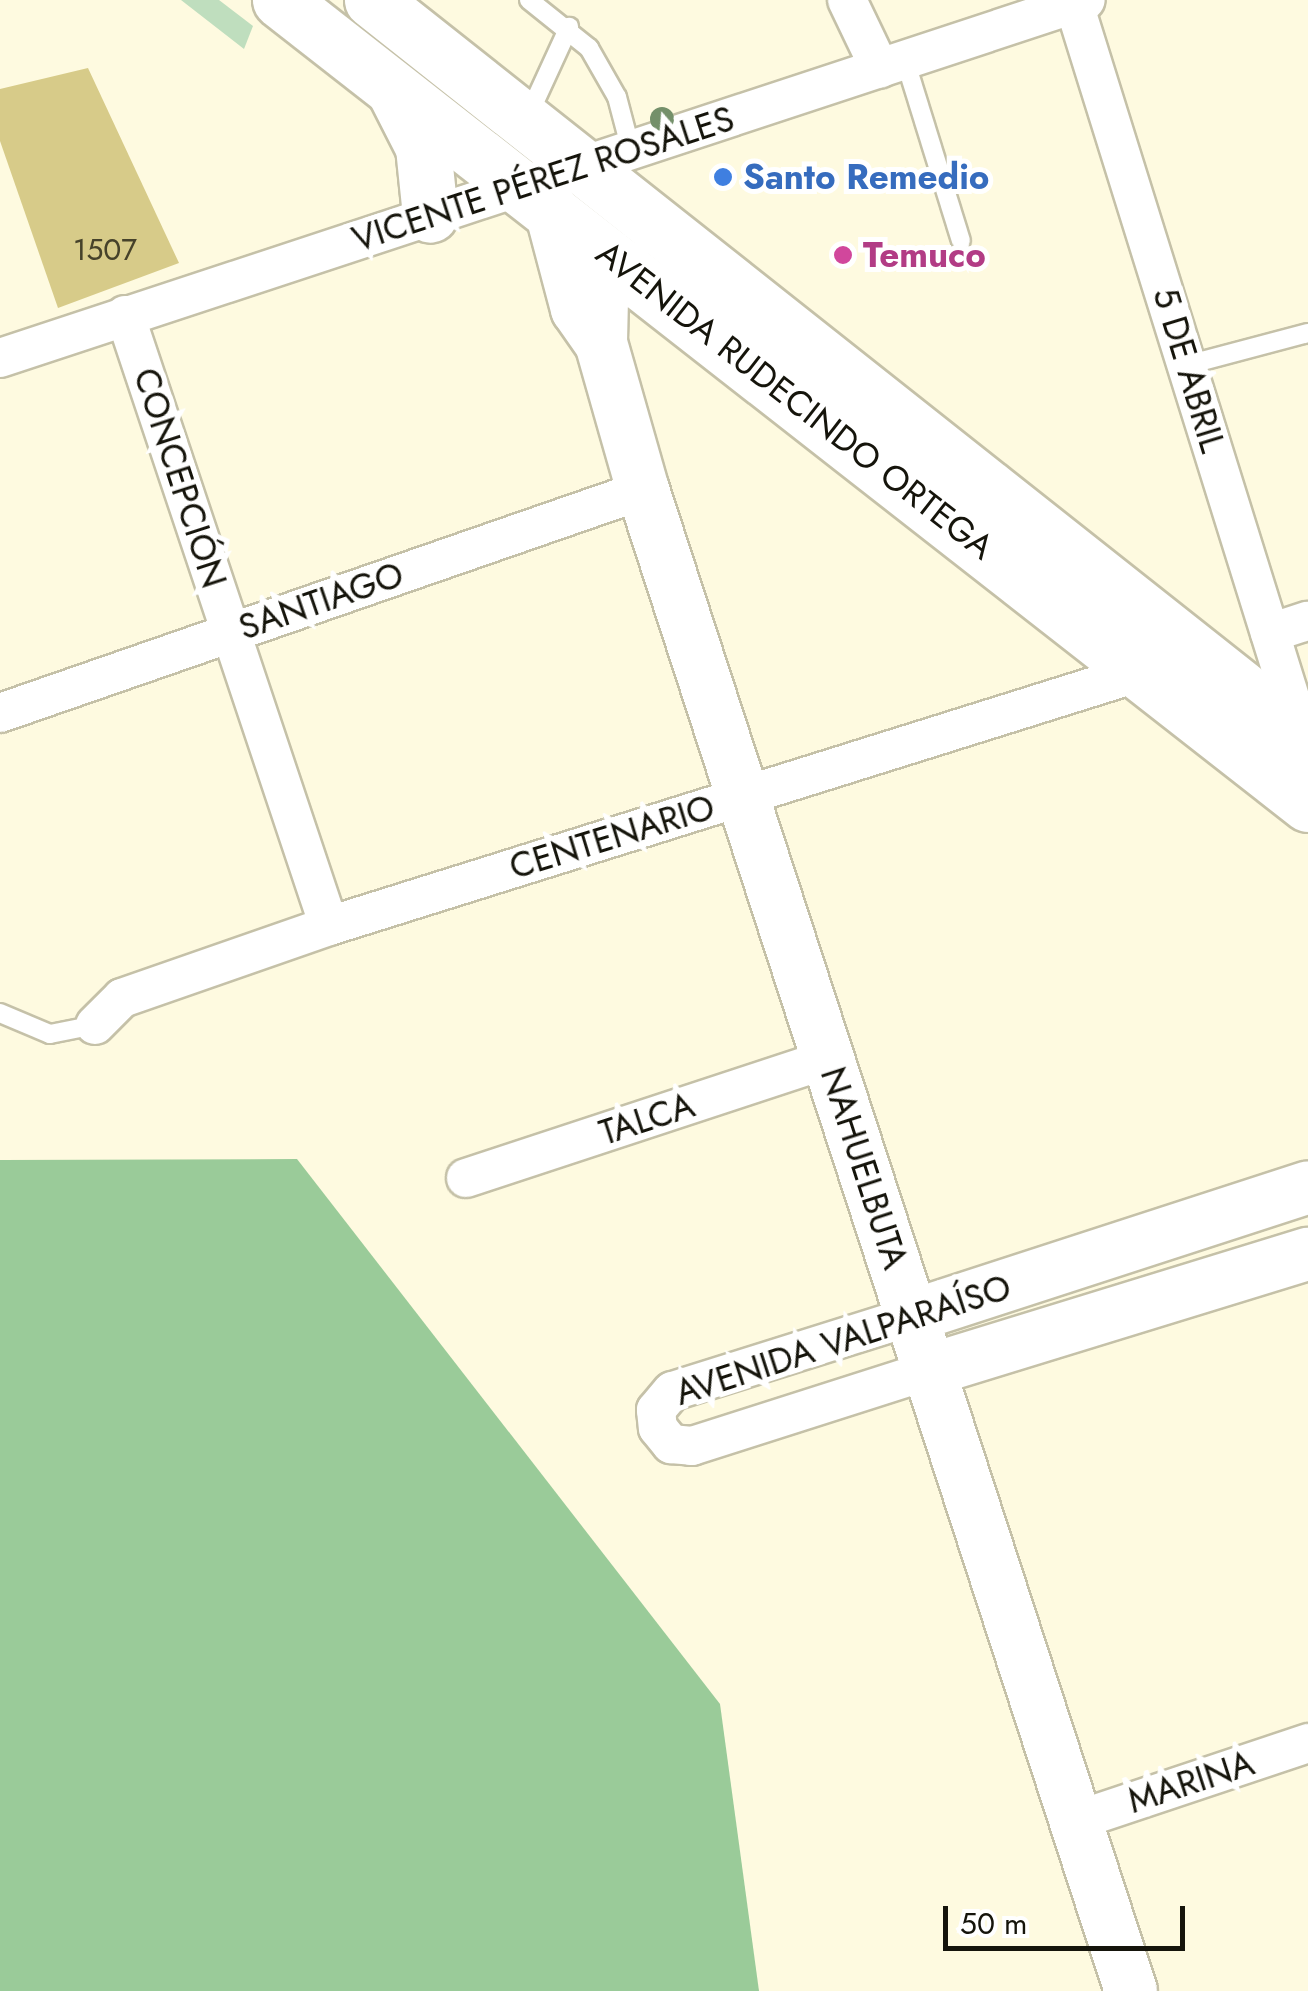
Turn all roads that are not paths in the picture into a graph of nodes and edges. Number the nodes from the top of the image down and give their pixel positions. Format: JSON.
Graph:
{"nodes":[{"id":1,"x":280,"y":0,"type":"edge"},
{"id":2,"x":372,"y":0,"type":"edge"},
{"id":3,"x":529,"y":0,"type":"edge"},
{"id":4,"x":847,"y":0,"type":"edge"},
{"id":5,"x":1080,"y":2,"type":"edge"},
{"id":6,"x":569,"y":27,"type":"junction"},
{"id":7,"x":892,"y":64,"type":"junction"},
{"id":8,"x":388,"y":82,"type":"junction"},
{"id":9,"x":524,"y":124,"type":"junction"},
{"id":10,"x":631,"y":150,"type":"junction"},
{"id":11,"x":551,"y":186,"type":"junction"},
{"id":12,"x":430,"y":215,"type":"junction"},
{"id":13,"x":961,"y":241,"type":"dead end"},
{"id":14,"x":626,"y":267,"type":"junction"},
{"id":15,"x":125,"y":315,"type":"junction"},
{"id":16,"x":1308,"y":334,"type":"edge"},
{"id":17,"x":601,"y":343,"type":"junction"},
{"id":18,"x":0,"y":358,"type":"edge"},
{"id":19,"x":1188,"y":365,"type":"junction"},
{"id":20,"x":642,"y":490,"type":"junction"},
{"id":21,"x":1308,"y":621,"type":"edge"},
{"id":22,"x":231,"y":632,"type":"junction"},
{"id":23,"x":1270,"y":633,"type":"junction"},
{"id":24,"x":1140,"y":672,"type":"junction"},
{"id":25,"x":0,"y":713,"type":"edge"},
{"id":26,"x":1305,"y":739,"type":"edge"},
{"id":27,"x":743,"y":796,"type":"junction"},
{"id":28,"x":1308,"y":804,"type":"edge"},
{"id":29,"x":330,"y":926,"type":"junction"},
{"id":30,"x":0,"y":1013,"type":"edge"},
{"id":31,"x":95,"y":1025,"type":"joint"},
{"id":32,"x":828,"y":1059,"type":"junction"},
{"id":33,"x":466,"y":1178,"type":"dead end"},
{"id":34,"x":1308,"y":1187,"type":"edge"},
{"id":35,"x":1308,"y":1254,"type":"edge"},
{"id":36,"x":912,"y":1316,"type":"junction"},
{"id":37,"x":930,"y":1370,"type":"junction"},
{"id":38,"x":1308,"y":1743,"type":"edge"},
{"id":39,"x":1075,"y":1820,"type":"junction"},
{"id":40,"x":1131,"y":1991,"type":"edge"}],
"edges":[{"from":1,"to":8,"type":"main road","name":"AVENIDA RUDECINDO ORTEGA"},
{"from":2,"to":9,"type":"main road","name":"AVENIDA RUDECINDO ORTEGA"},
{"from":3,"to":6,"type":"lane"},
{"from":4,"to":7,"type":"street"},
{"from":5,"to":7,"type":"street","name":"VICENTE PÉREZ ROSALES"},
{"from":5,"to":19,"type":"street","name":"5 DE ABRIL"},
{"from":6,"to":9,"type":"lane"},
{"from":6,"to":10,"type":"lane"},
{"from":7,"to":10,"type":"street","name":"VICENTE PÉREZ ROSALES"},
{"from":7,"to":13,"type":"lane"},
{"from":8,"to":11,"type":"main road","name":"AVENIDA RUDECINDO ORTEGA"},
{"from":8,"to":12,"type":"main road"},
{"from":9,"to":11,"type":"main road","name":"AVENIDA RUDECINDO ORTEGA"},
{"from":10,"to":11,"type":"street","name":"VICENTE PÉREZ ROSALES"},
{"from":11,"to":12,"type":"street","name":"VICENTE PÉREZ ROSALES"},
{"from":11,"to":14,"type":"main road","name":"AVENIDA RUDECINDO ORTEGA"},
{"from":11,"to":17,"type":"street","name":"NAHUELBUTA"},
{"from":11,"to":26,"type":"main road","name":"AVENIDA RUDECINDO ORTEGA"},
{"from":12,"to":15,"type":"street","name":"VICENTE PÉREZ ROSALES"},
{"from":14,"to":17,"type":"street","name":"NAHUELBUTA"},
{"from":14,"to":24,"type":"main road","name":"AVENIDA RUDECINDO ORTEGA"},
{"from":15,"to":18,"type":"street","name":"VICENTE PÉREZ ROSALES"},
{"from":15,"to":22,"type":"street","name":"CONCEPCIÓN"},
{"from":16,"to":19,"type":"lane"},
{"from":17,"to":20,"type":"street","name":"NAHUELBUTA"},
{"from":19,"to":23,"type":"street","name":"5 DE ABRIL"},
{"from":20,"to":22,"type":"street","name":"SANTIAGO"},
{"from":20,"to":27,"type":"street","name":"NAHUELBUTA"},
{"from":21,"to":23,"type":"street"},
{"from":22,"to":25,"type":"street","name":"SANTIAGO"},
{"from":22,"to":29,"type":"street","name":"CONCEPCIÓN"},
{"from":23,"to":26,"type":"street","name":"5 DE ABRIL"},
{"from":24,"to":27,"type":"street","name":"CENTENARIO"},
{"from":24,"to":28,"type":"main road","name":"AVENIDA RUDECINDO ORTEGA"},
{"from":27,"to":29,"type":"street","name":"CENTENARIO"},
{"from":27,"to":32,"type":"street","name":"NAHUELBUTA"},
{"from":29,"to":31,"type":"street","name":"CENTENARIO"},
{"from":30,"to":31,"type":"lane"},
{"from":32,"to":33,"type":"street","name":"TALCA"},
{"from":32,"to":36,"type":"street","name":"NAHUELBUTA"},
{"from":34,"to":36,"type":"street","name":"AVENIDA VALPARAÍSO"},
{"from":35,"to":37,"type":"street","name":"AVENIDA VALPARAÍSO"},
{"from":36,"to":37,"type":"street","name":"NAHUELBUTA"},
{"from":36,"to":37,"type":"street","name":"AVENIDA VALPARAÍSO"},
{"from":37,"to":39,"type":"street","name":"NAHUELBUTA"},
{"from":38,"to":39,"type":"street","name":"MARINA"},
{"from":39,"to":40,"type":"street","name":"NAHUELBUTA"}]}
